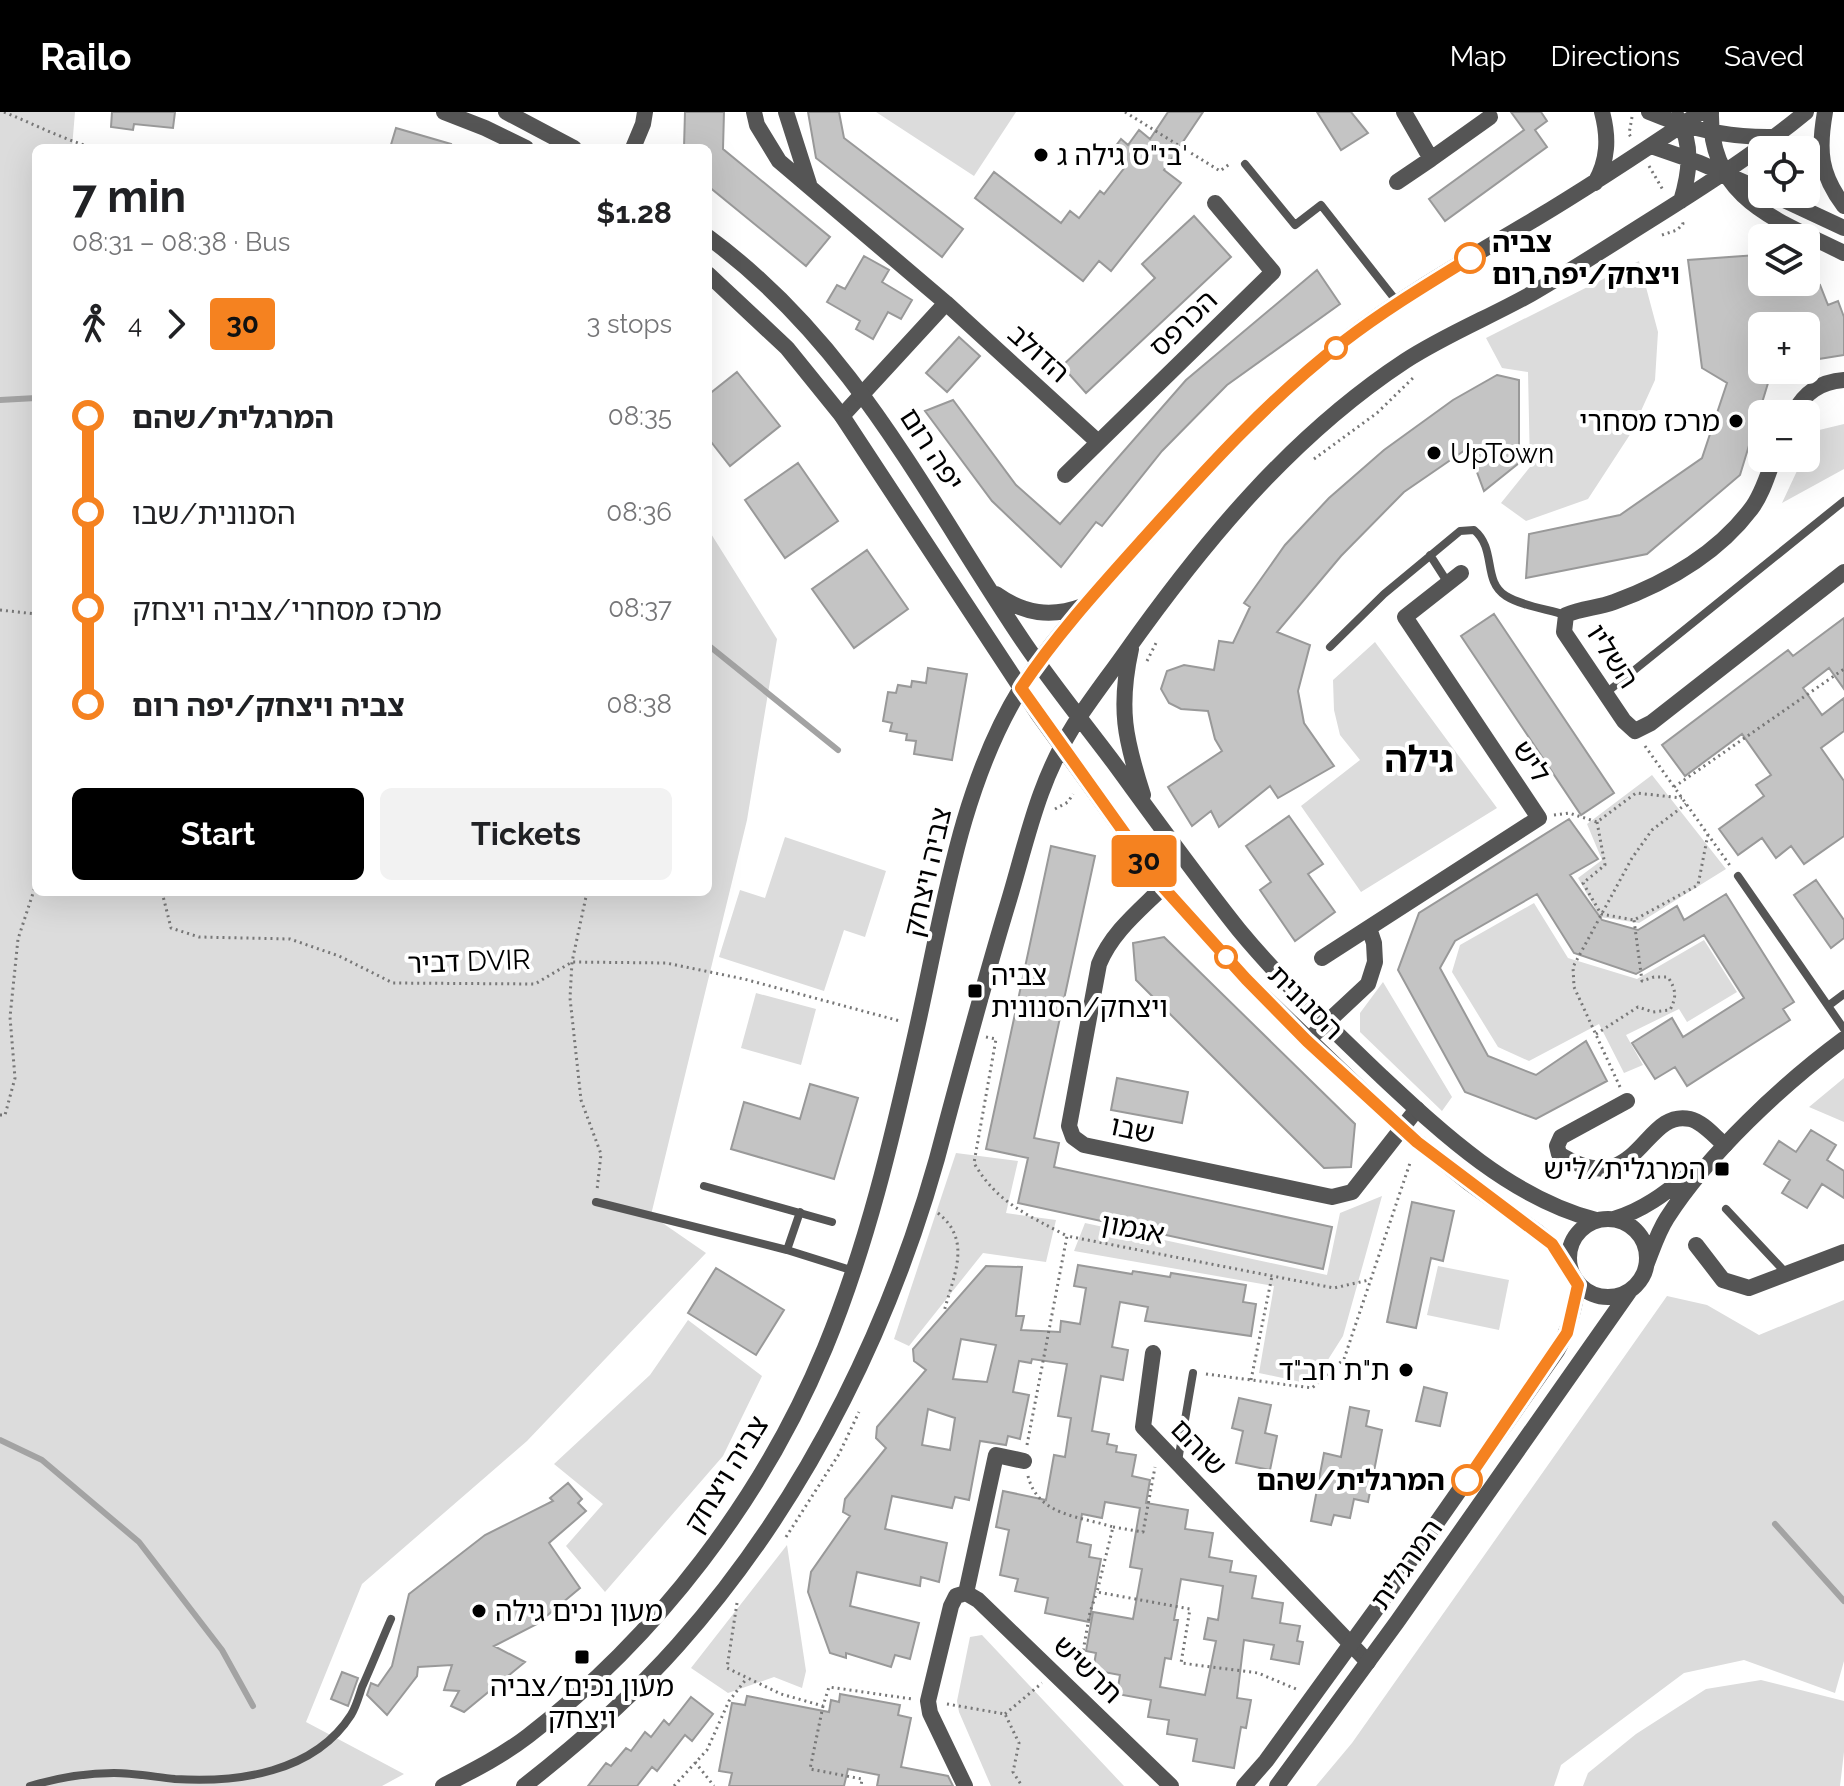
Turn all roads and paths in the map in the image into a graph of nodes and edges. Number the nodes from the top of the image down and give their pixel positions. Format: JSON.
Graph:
{"nodes":[{"id":1,"x":4,"y":112,"type":"edge"},
{"id":2,"x":444,"y":112,"type":"edge"},
{"id":3,"x":506,"y":112,"type":"edge"},
{"id":4,"x":645,"y":112,"type":"edge"},
{"id":5,"x":754,"y":112,"type":"edge"},
{"id":6,"x":786,"y":112,"type":"edge"},
{"id":7,"x":1125,"y":112,"type":"edge"},
{"id":8,"x":1404,"y":112,"type":"edge"},
{"id":9,"x":1602,"y":112,"type":"edge"},
{"id":10,"x":1638,"y":112,"type":"edge"},
{"id":11,"x":1649,"y":112,"type":"edge"},
{"id":12,"x":1701,"y":112,"type":"edge"},
{"id":13,"x":1711,"y":112,"type":"edge"},
{"id":14,"x":1806,"y":112,"type":"edge"},
{"id":15,"x":1825,"y":112,"type":"edge"},
{"id":16,"x":1490,"y":117,"type":"dead end"},
{"id":17,"x":1678,"y":118,"type":"edge"},
{"id":18,"x":1711,"y":132,"type":"junction"},
{"id":19,"x":1761,"y":136,"type":"edge"},
{"id":20,"x":1775,"y":136,"type":"edge"},
{"id":21,"x":81,"y":144,"type":"edge"},
{"id":22,"x":518,"y":144,"type":"edge"},
{"id":23,"x":566,"y":144,"type":"edge"},
{"id":24,"x":635,"y":144,"type":"edge"},
{"id":25,"x":1646,"y":150,"type":"junction"},
{"id":26,"x":1748,"y":156,"type":"edge"},
{"id":27,"x":1431,"y":159,"type":"junction"},
{"id":28,"x":1689,"y":159,"type":"junction"},
{"id":29,"x":1245,"y":164,"type":"joint"},
{"id":30,"x":1724,"y":173,"type":"junction"},
{"id":31,"x":1397,"y":182,"type":"dead end"},
{"id":32,"x":1595,"y":183,"type":"junction"},
{"id":33,"x":1748,"y":184,"type":"edge"},
{"id":34,"x":809,"y":185,"type":"junction"},
{"id":35,"x":1215,"y":203,"type":"dead end"},
{"id":36,"x":1677,"y":204,"type":"junction"},
{"id":37,"x":1844,"y":206,"type":"edge"},
{"id":38,"x":1801,"y":208,"type":"edge"},
{"id":39,"x":1844,"y":228,"type":"edge"},
{"id":40,"x":1659,"y":235,"type":"dead end"},
{"id":41,"x":712,"y":241,"type":"edge"},
{"id":42,"x":1844,"y":253,"type":"edge"},
{"id":43,"x":712,"y":278,"type":"edge"},
{"id":44,"x":946,"y":303,"type":"junction"},
{"id":45,"x":1398,"y":303,"type":"junction"},
{"id":46,"x":1418,"y":374,"type":"dead end"},
{"id":47,"x":1844,"y":380,"type":"edge"},
{"id":48,"x":864,"y":395,"type":"junction"},
{"id":49,"x":1803,"y":400,"type":"edge"},
{"id":50,"x":842,"y":416,"type":"junction"},
{"id":51,"x":1098,"y":442,"type":"junction"},
{"id":52,"x":1309,"y":462,"type":"dead end"},
{"id":53,"x":1768,"y":472,"type":"edge"},
{"id":54,"x":1065,"y":475,"type":"dead end"},
{"id":55,"x":1844,"y":501,"type":"edge"},
{"id":56,"x":1430,"y":555,"type":"junction"},
{"id":57,"x":1844,"y":572,"type":"edge"},
{"id":58,"x":1454,"y":578,"type":"joint"},
{"id":59,"x":992,"y":591,"type":"junction"},
{"id":60,"x":1085,"y":605,"type":"junction"},
{"id":61,"x":0,"y":610,"type":"edge"},
{"id":62,"x":32,"y":614,"type":"edge"},
{"id":63,"x":1566,"y":615,"type":"junction"},
{"id":64,"x":1156,"y":641,"type":"dead end"},
{"id":65,"x":1133,"y":642,"type":"junction"},
{"id":66,"x":1330,"y":647,"type":"dead end"},
{"id":67,"x":1038,"y":662,"type":"junction"},
{"id":68,"x":1144,"y":668,"type":"dead end"},
{"id":69,"x":1844,"y":669,"type":"edge"},
{"id":70,"x":1021,"y":688,"type":"junction"},
{"id":71,"x":1606,"y":693,"type":"junction"},
{"id":72,"x":1079,"y":717,"type":"junction"},
{"id":73,"x":1635,"y":731,"type":"junction"},
{"id":74,"x":1061,"y":747,"type":"junction"},
{"id":75,"x":1083,"y":777,"type":"junction"},
{"id":76,"x":1674,"y":787,"type":"junction"},
{"id":77,"x":1682,"y":798,"type":"junction"},
{"id":78,"x":1686,"y":804,"type":"junction"},
{"id":79,"x":1147,"y":808,"type":"junction"},
{"id":80,"x":1052,"y":812,"type":"dead end"},
{"id":81,"x":1539,"y":818,"type":"junction"},
{"id":82,"x":1597,"y":822,"type":"junction"},
{"id":83,"x":1708,"y":834,"type":"junction"},
{"id":84,"x":1738,"y":876,"type":"joint"},
{"id":85,"x":1163,"y":887,"type":"junction"},
{"id":86,"x":32,"y":896,"type":"edge"},
{"id":87,"x":163,"y":896,"type":"edge"},
{"id":88,"x":586,"y":896,"type":"edge"},
{"id":89,"x":1601,"y":914,"type":"junction"},
{"id":90,"x":1634,"y":920,"type":"junction"},
{"id":91,"x":1369,"y":928,"type":"junction"},
{"id":92,"x":1322,"y":958,"type":"dead end"},
{"id":93,"x":572,"y":962,"type":"junction"},
{"id":94,"x":1844,"y":994,"type":"edge"},
{"id":95,"x":1828,"y":1006,"type":"junction"},
{"id":96,"x":900,"y":1021,"type":"dead end"},
{"id":97,"x":1325,"y":1023,"type":"junction"},
{"id":98,"x":1844,"y":1029,"type":"edge"},
{"id":99,"x":1596,"y":1034,"type":"junction"},
{"id":100,"x":982,"y":1037,"type":"dead end"},
{"id":101,"x":1844,"y":1039,"type":"edge"},
{"id":102,"x":1307,"y":1041,"type":"junction"},
{"id":103,"x":1627,"y":1101,"type":"joint"},
{"id":104,"x":1417,"y":1109,"type":"junction"},
{"id":105,"x":0,"y":1115,"type":"edge"},
{"id":106,"x":1403,"y":1130,"type":"junction"},
{"id":107,"x":1417,"y":1142,"type":"junction"},
{"id":108,"x":1724,"y":1147,"type":"junction"},
{"id":109,"x":704,"y":1186,"type":"dead end"},
{"id":110,"x":596,"y":1202,"type":"joint"},
{"id":111,"x":1726,"y":1209,"type":"dead end"},
{"id":112,"x":934,"y":1211,"type":"dead end"},
{"id":113,"x":800,"y":1212,"type":"junction"},
{"id":114,"x":1614,"y":1219,"type":"junction"},
{"id":115,"x":1596,"y":1220,"type":"junction"},
{"id":116,"x":832,"y":1222,"type":"dead end"},
{"id":117,"x":1067,"y":1236,"type":"junction"},
{"id":118,"x":1696,"y":1245,"type":"dead end"},
{"id":119,"x":787,"y":1250,"type":"junction"},
{"id":120,"x":1844,"y":1252,"type":"edge"},
{"id":121,"x":1647,"y":1263,"type":"junction"},
{"id":122,"x":854,"y":1271,"type":"junction"},
{"id":123,"x":1786,"y":1274,"type":"junction"},
{"id":124,"x":1272,"y":1276,"type":"junction"},
{"id":125,"x":1574,"y":1278,"type":"junction"},
{"id":126,"x":1369,"y":1280,"type":"junction"},
{"id":127,"x":1629,"y":1292,"type":"junction"},
{"id":128,"x":944,"y":1312,"type":"dead end"},
{"id":129,"x":1153,"y":1353,"type":"dead end"},
{"id":130,"x":1193,"y":1373,"type":"joint"},
{"id":131,"x":1251,"y":1380,"type":"junction"},
{"id":132,"x":862,"y":1404,"type":"dead end"},
{"id":133,"x":1160,"y":1443,"type":"junction"},
{"id":134,"x":1024,"y":1461,"type":"junction"},
{"id":135,"x":1178,"y":1461,"type":"junction"},
{"id":136,"x":1113,"y":1527,"type":"junction"},
{"id":137,"x":782,"y":1541,"type":"dead end"},
{"id":138,"x":1097,"y":1592,"type":"junction"},
{"id":139,"x":966,"y":1593,"type":"junction"},
{"id":140,"x":728,"y":1612,"type":"dead end"},
{"id":141,"x":391,"y":1619,"type":"dead end"},
{"id":142,"x":1350,"y":1644,"type":"junction"},
{"id":143,"x":1368,"y":1662,"type":"junction"},
{"id":144,"x":1055,"y":1674,"type":"junction"},
{"id":145,"x":747,"y":1678,"type":"junction"},
{"id":146,"x":1075,"y":1694,"type":"junction"},
{"id":147,"x":1313,"y":1697,"type":"junction"},
{"id":148,"x":928,"y":1701,"type":"junction"},
{"id":149,"x":823,"y":1706,"type":"junction"},
{"id":150,"x":1005,"y":1714,"type":"junction"},
{"id":151,"x":695,"y":1762,"type":"junction"},
{"id":152,"x":30,"y":1786,"type":"edge"},
{"id":153,"x":443,"y":1786,"type":"edge"},
{"id":154,"x":524,"y":1786,"type":"edge"},
{"id":155,"x":674,"y":1786,"type":"edge"},
{"id":156,"x":714,"y":1786,"type":"edge"},
{"id":157,"x":861,"y":1786,"type":"edge"},
{"id":158,"x":965,"y":1786,"type":"edge"},
{"id":159,"x":1022,"y":1786,"type":"edge"},
{"id":160,"x":1171,"y":1786,"type":"edge"},
{"id":161,"x":1244,"y":1786,"type":"edge"},
{"id":162,"x":1277,"y":1786,"type":"edge"}],
"edges":[{"from":1,"to":21,"type":"path"},
{"from":2,"to":22,"type":"street"},
{"from":3,"to":23,"type":"street"},
{"from":4,"to":24,"type":"street"},
{"from":5,"to":34,"type":"street","name":"הדולב"},
{"from":6,"to":34,"type":"street","name":"הדולב"},
{"from":7,"to":29,"type":"path"},
{"from":8,"to":27,"type":"street"},
{"from":9,"to":32,"type":"street"},
{"from":10,"to":25,"type":"path"},
{"from":11,"to":17,"type":"street"},
{"from":12,"to":17,"type":"street","name":"צביה ויצחק"},
{"from":13,"to":18,"type":"street"},
{"from":14,"to":20,"type":"street"},
{"from":15,"to":37,"type":"street"},
{"from":16,"to":27,"type":"street"},
{"from":17,"to":18,"type":"street"},
{"from":17,"to":25,"type":"street","name":"צביה ויצחק"},
{"from":17,"to":28,"type":"street"},
{"from":18,"to":19,"type":"street"},
{"from":18,"to":30,"type":"street"},
{"from":25,"to":28,"type":"street"},
{"from":25,"to":32,"type":"street","name":"צביה ויצחק"},
{"from":25,"to":36,"type":"path"},
{"from":26,"to":30,"type":"street"},
{"from":27,"to":31,"type":"street"},
{"from":28,"to":30,"type":"street"},
{"from":28,"to":36,"type":"street"},
{"from":29,"to":45,"type":"lane"},
{"from":30,"to":33,"type":"street"},
{"from":30,"to":36,"type":"street"},
{"from":30,"to":42,"type":"street"},
{"from":32,"to":45,"type":"street","name":"צביה ויצחק"},
{"from":34,"to":44,"type":"street","name":"הדולב"},
{"from":35,"to":51,"type":"street","name":"הכרפס"},
{"from":36,"to":40,"type":"path"},
{"from":36,"to":65,"type":"street"},
{"from":38,"to":39,"type":"street"},
{"from":41,"to":48,"type":"street","name":"יפה רום"},
{"from":43,"to":50,"type":"street","name":"יפה רום"},
{"from":44,"to":48,"type":"street"},
{"from":44,"to":51,"type":"street","name":"הדולב"},
{"from":45,"to":60,"type":"street","name":"צביה ויצחק"},
{"from":46,"to":52,"type":"path"},
{"from":47,"to":49,"type":"street"},
{"from":48,"to":50,"type":"street"},
{"from":48,"to":59,"type":"street","name":"יפה רום"},
{"from":50,"to":70,"type":"street","name":"יפה רום"},
{"from":51,"to":54,"type":"street","name":"הכרפס"},
{"from":53,"to":63,"type":"street","name":"השליו"},
{"from":55,"to":71,"type":"lane"},
{"from":56,"to":58,"type":"lane"},
{"from":56,"to":63,"type":"lane"},
{"from":56,"to":66,"type":"lane"},
{"from":57,"to":73,"type":"street","name":"השליו"},
{"from":58,"to":81,"type":"street","name":"ליש"},
{"from":59,"to":60,"type":"street"},
{"from":59,"to":67,"type":"street","name":"יפה רום"},
{"from":60,"to":67,"type":"street","name":"צביה ויצחק"},
{"from":61,"to":62,"type":"path"},
{"from":63,"to":71,"type":"street","name":"השליו"},
{"from":64,"to":68,"type":"path"},
{"from":65,"to":72,"type":"street"},
{"from":65,"to":79,"type":"street"},
{"from":67,"to":70,"type":"street","name":"צביה ויצחק"},
{"from":67,"to":72,"type":"street","name":"יפה רום"},
{"from":69,"to":76,"type":"path"},
{"from":70,"to":74,"type":"street","name":"הסנונית"},
{"from":70,"to":122,"type":"street","name":"צביה ויצחק"},
{"from":71,"to":73,"type":"street","name":"השליו"},
{"from":72,"to":74,"type":"street"},
{"from":72,"to":79,"type":"street","name":"הסנונית"},
{"from":73,"to":76,"type":"path"},
{"from":74,"to":75,"type":"street","name":"הסנונית"},
{"from":74,"to":154,"type":"street"},
{"from":75,"to":80,"type":"path"},
{"from":75,"to":85,"type":"street","name":"הסנונית"},
{"from":76,"to":77,"type":"path"},
{"from":77,"to":78,"type":"path"},
{"from":77,"to":82,"type":"path"},
{"from":78,"to":83,"type":"path"},
{"from":78,"to":89,"type":"path"},
{"from":79,"to":97,"type":"street","name":"הסנונית"},
{"from":81,"to":82,"type":"path"},
{"from":81,"to":91,"type":"street","name":"ליש"},
{"from":82,"to":89,"type":"path"},
{"from":83,"to":84,"type":"path"},
{"from":83,"to":90,"type":"path"},
{"from":84,"to":95,"type":"lane"},
{"from":85,"to":102,"type":"street","name":"הסנונית"},
{"from":85,"to":106,"type":"street","name":"שבו"},
{"from":86,"to":105,"type":"path"},
{"from":87,"to":93,"type":"path","name":"דביר DVIR"},
{"from":88,"to":93,"type":"path"},
{"from":89,"to":90,"type":"path"},
{"from":89,"to":99,"type":"path"},
{"from":90,"to":99,"type":"path"},
{"from":91,"to":92,"type":"street","name":"ליש"},
{"from":91,"to":97,"type":"street"},
{"from":93,"to":96,"type":"path","name":"דביר DVIR"},
{"from":93,"to":110,"type":"path"},
{"from":94,"to":95,"type":"lane"},
{"from":95,"to":98,"type":"lane"},
{"from":97,"to":102,"type":"street"},
{"from":97,"to":104,"type":"street","name":"הסנונית"},
{"from":99,"to":103,"type":"path"},
{"from":100,"to":117,"type":"path"},
{"from":101,"to":108,"type":"street"},
{"from":102,"to":106,"type":"street","name":"הסנונית"},
{"from":103,"to":108,"type":"street"},
{"from":104,"to":106,"type":"street","name":"שבו"},
{"from":104,"to":115,"type":"street","name":"הסנונית"},
{"from":106,"to":107,"type":"street","name":"הסנונית"},
{"from":107,"to":125,"type":"street","name":"הסנונית"},
{"from":107,"to":126,"type":"path"},
{"from":108,"to":114,"type":"street"},
{"from":108,"to":121,"type":"street"},
{"from":109,"to":113,"type":"lane"},
{"from":110,"to":119,"type":"lane"},
{"from":111,"to":123,"type":"lane"},
{"from":112,"to":128,"type":"path"},
{"from":113,"to":116,"type":"lane"},
{"from":113,"to":119,"type":"lane"},
{"from":114,"to":115,"type":"street"},
{"from":114,"to":121,"type":"street"},
{"from":115,"to":125,"type":"street"},
{"from":117,"to":124,"type":"path","name":"אגמון"},
{"from":117,"to":134,"type":"path","name":"אגמון"},
{"from":118,"to":123,"type":"street"},
{"from":119,"to":122,"type":"lane"},
{"from":120,"to":123,"type":"street"},
{"from":121,"to":127,"type":"street"},
{"from":122,"to":153,"type":"street","name":"צביה ויצחק"},
{"from":124,"to":126,"type":"path","name":"אגמון"},
{"from":124,"to":131,"type":"path"},
{"from":125,"to":127,"type":"street"},
{"from":125,"to":142,"type":"street","name":"המרגלית"},
{"from":126,"to":131,"type":"path"},
{"from":127,"to":143,"type":"street","name":"המרגלית"},
{"from":129,"to":133,"type":"street","name":"שוהם"},
{"from":130,"to":131,"type":"path"},
{"from":130,"to":135,"type":"lane"},
{"from":132,"to":137,"type":"path"},
{"from":133,"to":135,"type":"street","name":"שוהם"},
{"from":133,"to":136,"type":"path"},
{"from":134,"to":136,"type":"path"},
{"from":134,"to":139,"type":"street"},
{"from":135,"to":142,"type":"street","name":"שוהם"},
{"from":136,"to":138,"type":"path"},
{"from":138,"to":146,"type":"path"},
{"from":138,"to":147,"type":"path"},
{"from":139,"to":144,"type":"street","name":"תרשיש"},
{"from":139,"to":148,"type":"street"},
{"from":140,"to":145,"type":"path"},
{"from":141,"to":152,"type":"lane"},
{"from":142,"to":143,"type":"street","name":"שוהם"},
{"from":142,"to":147,"type":"street","name":"המרגלית"},
{"from":143,"to":162,"type":"street","name":"המרגלית"},
{"from":144,"to":146,"type":"street","name":"תרשיש"},
{"from":144,"to":150,"type":"path"},
{"from":145,"to":149,"type":"path"},
{"from":145,"to":151,"type":"path"},
{"from":146,"to":160,"type":"street","name":"תרשיש"},
{"from":147,"to":161,"type":"street","name":"המרגלית"},
{"from":148,"to":149,"type":"path"},
{"from":148,"to":150,"type":"path"},
{"from":148,"to":158,"type":"street"},
{"from":149,"to":157,"type":"path"},
{"from":150,"to":159,"type":"path"},
{"from":151,"to":155,"type":"path"},
{"from":151,"to":156,"type":"path"}]}
